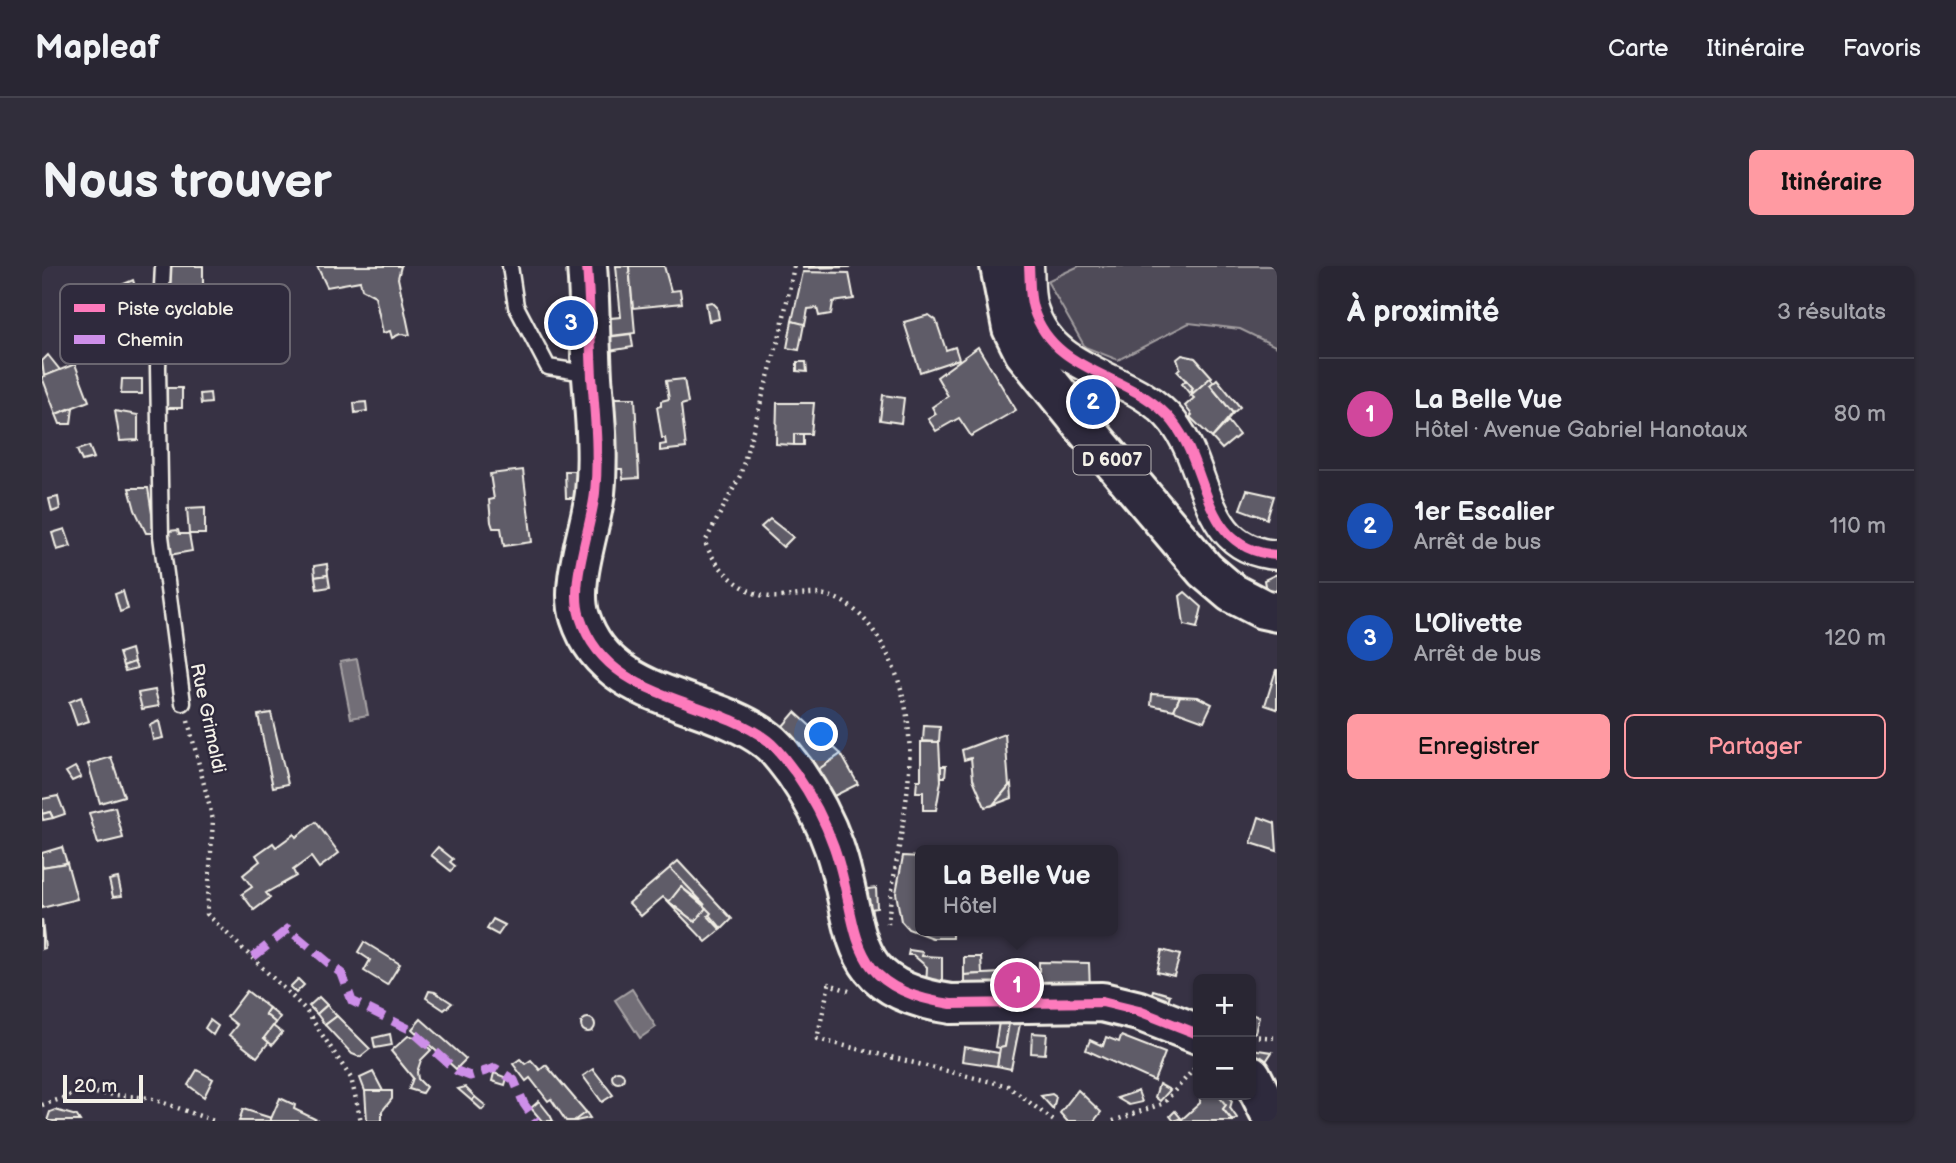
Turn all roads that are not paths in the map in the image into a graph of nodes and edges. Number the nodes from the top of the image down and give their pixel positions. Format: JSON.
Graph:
{"nodes":[{"id":1,"x":163,"y":266,"type":"edge"},
{"id":2,"x":509,"y":266,"type":"edge"},
{"id":3,"x":587,"y":266,"type":"edge"},
{"id":4,"x":1000,"y":266,"type":"edge"},
{"id":5,"x":1029,"y":266,"type":"edge"},
{"id":6,"x":162,"y":284,"type":"edge"},
{"id":7,"x":158,"y":364,"type":"edge"},
{"id":8,"x":592,"y":374,"type":"junction"},
{"id":9,"x":1277,"y":555,"type":"edge"},
{"id":10,"x":1277,"y":612,"type":"edge"},
{"id":11,"x":183,"y":703,"type":"road end"},
{"id":12,"x":1193,"y":1046,"type":"edge"},
{"id":13,"x":1256,"y":1085,"type":"edge"},
{"id":14,"x":1274,"y":1121,"type":"edge"}],
"edges":[{"from":1,"to":6,"type":"lane","name":"Rue Grimaldi"},
{"from":2,"to":8,"type":"lane"},
{"from":3,"to":8,"type":"main road"},
{"from":4,"to":10,"type":"main road","number":"D 6007"},
{"from":5,"to":9,"type":"street"},
{"from":7,"to":11,"type":"lane","name":"Rue Grimaldi"},
{"from":8,"to":12,"type":"main road"},
{"from":13,"to":14,"type":"main road"}]}
